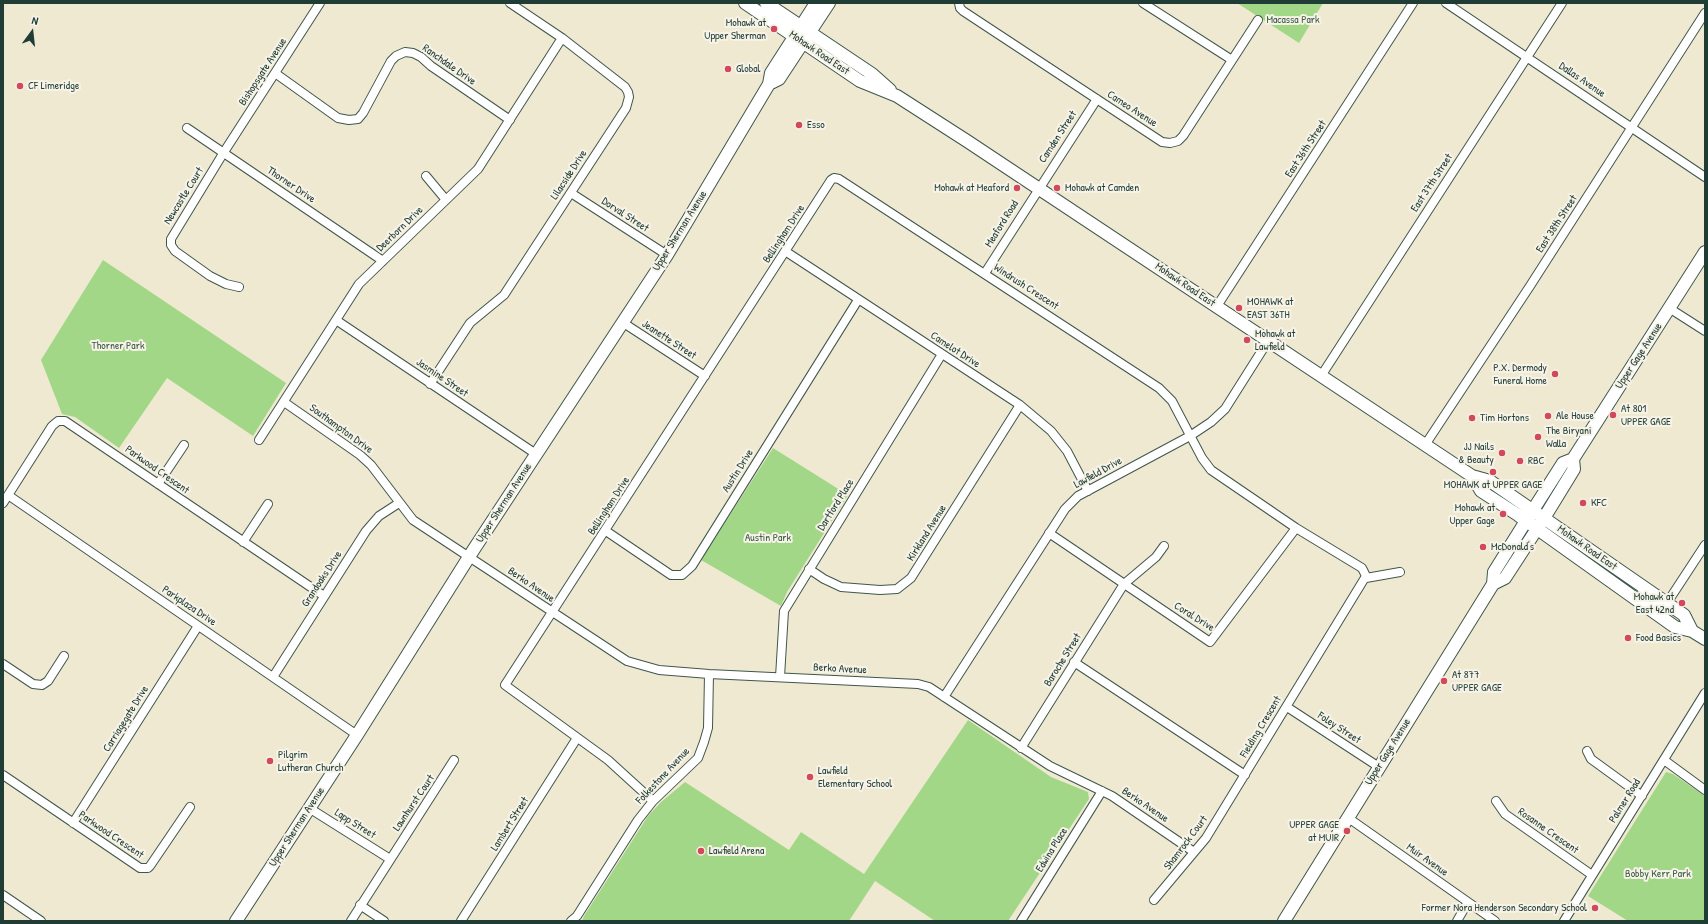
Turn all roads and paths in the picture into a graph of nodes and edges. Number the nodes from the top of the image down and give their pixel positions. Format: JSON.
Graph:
{"nodes":[{"id":1,"x":320,"y":3,"type":"edge"},
{"id":2,"x":510,"y":3,"type":"edge"},
{"id":3,"x":745,"y":3,"type":"edge"},
{"id":4,"x":766,"y":3,"type":"edge"},
{"id":5,"x":816,"y":3,"type":"edge"},
{"id":6,"x":829,"y":3,"type":"edge"},
{"id":7,"x":959,"y":3,"type":"edge"},
{"id":8,"x":1143,"y":3,"type":"edge"},
{"id":9,"x":1413,"y":3,"type":"edge"},
{"id":10,"x":1446,"y":3,"type":"edge"},
{"id":11,"x":1562,"y":3,"type":"edge"},
{"id":12,"x":1705,"y":13,"type":"edge"},
{"id":13,"x":1258,"y":20,"type":"dead end"},
{"id":14,"x":806,"y":29,"type":"junction"},
{"id":15,"x":562,"y":38,"type":"junction"},
{"id":16,"x":799,"y":40,"type":"junction"},
{"id":17,"x":1527,"y":57,"type":"junction"},
{"id":18,"x":1232,"y":60,"type":"junction"},
{"id":19,"x":275,"y":73,"type":"junction"},
{"id":20,"x":897,"y":96,"type":"junction"},
{"id":21,"x":1097,"y":99,"type":"junction"},
{"id":22,"x":510,"y":120,"type":"junction"},
{"id":23,"x":187,"y":128,"type":"dead end"},
{"id":24,"x":1632,"y":128,"type":"junction"},
{"id":25,"x":224,"y":152,"type":"junction"},
{"id":26,"x":426,"y":176,"type":"dead end"},
{"id":27,"x":1705,"y":177,"type":"edge"},
{"id":28,"x":831,"y":180,"type":"joint"},
{"id":29,"x":1039,"y":188,"type":"junction"},
{"id":30,"x":571,"y":193,"type":"junction"},
{"id":31,"x":446,"y":200,"type":"junction"},
{"id":32,"x":786,"y":251,"type":"junction"},
{"id":33,"x":1705,"y":252,"type":"edge"},
{"id":34,"x":667,"y":255,"type":"junction"},
{"id":35,"x":383,"y":261,"type":"junction"},
{"id":36,"x":985,"y":273,"type":"junction"},
{"id":37,"x":239,"y":287,"type":"dead end"},
{"id":38,"x":858,"y":300,"type":"junction"},
{"id":39,"x":1217,"y":306,"type":"junction"},
{"id":40,"x":1669,"y":308,"type":"junction"},
{"id":41,"x":336,"y":320,"type":"junction"},
{"id":42,"x":622,"y":322,"type":"junction"},
{"id":43,"x":1705,"y":331,"type":"edge"},
{"id":44,"x":1268,"y":341,"type":"junction"},
{"id":45,"x":942,"y":354,"type":"junction"},
{"id":46,"x":705,"y":376,"type":"junction"},
{"id":47,"x":1321,"y":376,"type":"junction"},
{"id":48,"x":430,"y":384,"type":"junction"},
{"id":49,"x":284,"y":402,"type":"junction"},
{"id":50,"x":1020,"y":405,"type":"junction"},
{"id":51,"x":1190,"y":436,"type":"junction"},
{"id":52,"x":259,"y":440,"type":"dead end"},
{"id":53,"x":184,"y":445,"type":"dead end"},
{"id":54,"x":1425,"y":445,"type":"junction"},
{"id":55,"x":536,"y":454,"type":"junction"},
{"id":56,"x":1573,"y":459,"type":"junction"},
{"id":57,"x":1472,"y":476,"type":"junction"},
{"id":58,"x":158,"y":484,"type":"junction"},
{"id":59,"x":1088,"y":491,"type":"junction"},
{"id":60,"x":8,"y":495,"type":"junction"},
{"id":61,"x":3,"y":503,"type":"edge"},
{"id":62,"x":399,"y":503,"type":"junction"},
{"id":63,"x":268,"y":504,"type":"dead end"},
{"id":64,"x":1533,"y":510,"type":"junction"},
{"id":65,"x":1544,"y":518,"type":"junction"},
{"id":66,"x":1526,"y":521,"type":"junction"},
{"id":67,"x":1296,"y":528,"type":"junction"},
{"id":68,"x":1536,"y":529,"type":"junction"},
{"id":69,"x":606,"y":531,"type":"junction"},
{"id":70,"x":1049,"y":533,"type":"junction"},
{"id":71,"x":243,"y":542,"type":"junction"},
{"id":72,"x":1705,"y":545,"type":"edge"},
{"id":73,"x":1164,"y":546,"type":"dead end"},
{"id":74,"x":470,"y":556,"type":"junction"},
{"id":75,"x":809,"y":570,"type":"junction"},
{"id":76,"x":1400,"y":572,"type":"dead end"},
{"id":77,"x":1366,"y":578,"type":"junction"},
{"id":78,"x":1124,"y":584,"type":"junction"},
{"id":79,"x":1493,"y":584,"type":"junction"},
{"id":80,"x":324,"y":596,"type":"junction"},
{"id":81,"x":1667,"y":603,"type":"junction"},
{"id":82,"x":1646,"y":606,"type":"junction"},
{"id":83,"x":553,"y":613,"type":"junction"},
{"id":84,"x":198,"y":626,"type":"junction"},
{"id":85,"x":1692,"y":631,"type":"junction"},
{"id":86,"x":1705,"y":639,"type":"edge"},
{"id":87,"x":64,"y":656,"type":"dead end"},
{"id":88,"x":1074,"y":662,"type":"junction"},
{"id":89,"x":3,"y":664,"type":"edge"},
{"id":90,"x":709,"y":674,"type":"junction"},
{"id":91,"x":273,"y":677,"type":"junction"},
{"id":92,"x":780,"y":677,"type":"junction"},
{"id":93,"x":1705,"y":693,"type":"edge"},
{"id":94,"x":944,"y":697,"type":"junction"},
{"id":95,"x":1287,"y":707,"type":"junction"},
{"id":96,"x":357,"y":735,"type":"junction"},
{"id":97,"x":577,"y":738,"type":"junction"},
{"id":98,"x":1021,"y":748,"type":"junction"},
{"id":99,"x":1587,"y":751,"type":"dead end"},
{"id":100,"x":454,"y":760,"type":"dead end"},
{"id":101,"x":1664,"y":760,"type":"junction"},
{"id":102,"x":1379,"y":767,"type":"junction"},
{"id":103,"x":3,"y":774,"type":"edge"},
{"id":104,"x":1245,"y":775,"type":"junction"},
{"id":105,"x":1705,"y":790,"type":"edge"},
{"id":106,"x":1102,"y":791,"type":"junction"},
{"id":107,"x":1642,"y":796,"type":"junction"},
{"id":108,"x":653,"y":801,"type":"junction"},
{"id":109,"x":1496,"y":801,"type":"dead end"},
{"id":110,"x":190,"y":807,"type":"dead end"},
{"id":111,"x":309,"y":808,"type":"junction"},
{"id":112,"x":1348,"y":817,"type":"junction"},
{"id":113,"x":73,"y":823,"type":"junction"},
{"id":114,"x":1194,"y":852,"type":"junction"},
{"id":115,"x":390,"y":859,"type":"junction"},
{"id":116,"x":1592,"y":875,"type":"junction"},
{"id":117,"x":3,"y":895,"type":"edge"},
{"id":118,"x":1154,"y":900,"type":"dead end"},
{"id":119,"x":1468,"y":902,"type":"junction"},
{"id":120,"x":360,"y":905,"type":"junction"},
{"id":121,"x":41,"y":921,"type":"edge"},
{"id":122,"x":236,"y":921,"type":"edge"},
{"id":123,"x":351,"y":921,"type":"edge"},
{"id":124,"x":384,"y":921,"type":"edge"},
{"id":125,"x":461,"y":921,"type":"edge"},
{"id":126,"x":571,"y":921,"type":"edge"},
{"id":127,"x":1021,"y":921,"type":"edge"},
{"id":128,"x":1284,"y":921,"type":"edge"},
{"id":129,"x":1456,"y":921,"type":"edge"},
{"id":130,"x":1495,"y":921,"type":"edge"},
{"id":131,"x":1564,"y":921,"type":"edge"}],
"edges":[{"from":1,"to":19,"type":"street","name":"Bishopsgate Avenue"},
{"from":2,"to":15,"type":"street","name":"Lilacside Drive"},
{"from":3,"to":16,"type":"main road","name":"Mohawk Road East"},
{"from":4,"to":14,"type":"main road","name":"Mohawk Road East"},
{"from":5,"to":14,"type":"main road","name":"Upper Sherman Avenue"},
{"from":6,"to":14,"type":"main road","name":"Upper Sherman Avenue"},
{"from":7,"to":21,"type":"street","name":"Cameo Avenue"},
{"from":8,"to":18,"type":"street"},
{"from":9,"to":39,"type":"street","name":"East 36th Street"},
{"from":10,"to":17,"type":"street","name":"Dallas Avenue"},
{"from":11,"to":17,"type":"street","name":"East 37th Street"},
{"from":12,"to":24,"type":"street","name":"East 38th Street"},
{"from":13,"to":18,"type":"street","name":"Cameo Avenue"},
{"from":14,"to":16,"type":"main road","name":"Upper Sherman Avenue"},
{"from":14,"to":20,"type":"main road","name":"Mohawk Road East"},
{"from":15,"to":22,"type":"street","name":"Deerborn Drive"},
{"from":15,"to":30,"type":"street","name":"Lilacside Drive"},
{"from":16,"to":20,"type":"main road","name":"Mohawk Road East"},
{"from":16,"to":34,"type":"main road","name":"Upper Sherman Avenue"},
{"from":17,"to":24,"type":"street","name":"Dallas Avenue"},
{"from":17,"to":47,"type":"street","name":"East 37th Street"},
{"from":18,"to":21,"type":"street","name":"Cameo Avenue"},
{"from":19,"to":22,"type":"street","name":"Ranchdale Drive"},
{"from":19,"to":25,"type":"street","name":"Bishopsgate Avenue"},
{"from":20,"to":29,"type":"main road","name":"Mohawk Road East"},
{"from":21,"to":29,"type":"street","name":"Camden Street"},
{"from":22,"to":31,"type":"street","name":"Deerborn Drive"},
{"from":23,"to":25,"type":"street","name":"Thorner Drive"},
{"from":24,"to":27,"type":"street","name":"Dallas Avenue"},
{"from":24,"to":54,"type":"street","name":"East 38th Street"},
{"from":25,"to":35,"type":"street","name":"Thorner Drive"},
{"from":25,"to":37,"type":"street","name":"Newcastle Court"},
{"from":26,"to":31,"type":"street"},
{"from":28,"to":32,"type":"street","name":"Bellingham Drive"},
{"from":28,"to":36,"type":"street","name":"Windrush Crescent"},
{"from":29,"to":36,"type":"street","name":"Meaford Road"},
{"from":29,"to":39,"type":"main road","name":"Mohawk Road East"},
{"from":30,"to":34,"type":"street","name":"Dorval Street"},
{"from":30,"to":48,"type":"street","name":"Lilacside Drive"},
{"from":31,"to":35,"type":"street","name":"Deerborn Drive"},
{"from":32,"to":38,"type":"street","name":"Camelot Drive"},
{"from":32,"to":46,"type":"street","name":"Bellingham Drive"},
{"from":33,"to":40,"type":"main road","name":"Upper Gage Avenue"},
{"from":34,"to":42,"type":"main road","name":"Upper Sherman Avenue"},
{"from":35,"to":41,"type":"street","name":"Deerborn Drive"},
{"from":36,"to":51,"type":"street","name":"Windrush Crescent"},
{"from":38,"to":45,"type":"street","name":"Camelot Drive"},
{"from":38,"to":69,"type":"street","name":"Austin Drive"},
{"from":39,"to":44,"type":"main road","name":"Mohawk Road East"},
{"from":40,"to":43,"type":"street"},
{"from":40,"to":56,"type":"main road","name":"Upper Gage Avenue"},
{"from":41,"to":48,"type":"street","name":"Jasmine Street"},
{"from":41,"to":49,"type":"street","name":"Deerborn Drive"},
{"from":42,"to":46,"type":"street","name":"Jeanette Street"},
{"from":42,"to":55,"type":"main road","name":"Upper Sherman Avenue"},
{"from":44,"to":47,"type":"main road","name":"Mohawk Road East"},
{"from":44,"to":51,"type":"street","name":"Lawfield Drive"},
{"from":45,"to":50,"type":"street","name":"Camelot Drive"},
{"from":45,"to":75,"type":"street","name":"Dartford Place"},
{"from":46,"to":69,"type":"street","name":"Bellingham Drive"},
{"from":47,"to":54,"type":"main road","name":"Mohawk Road East"},
{"from":48,"to":55,"type":"street","name":"Jasmine Street"},
{"from":49,"to":52,"type":"street","name":"Deerborn Drive"},
{"from":49,"to":62,"type":"street","name":"Southampton Drive"},
{"from":50,"to":59,"type":"street","name":"Camelot Drive"},
{"from":50,"to":75,"type":"street","name":"Kirkland Avenue"},
{"from":51,"to":59,"type":"street","name":"Lawfield Drive"},
{"from":51,"to":67,"type":"street"},
{"from":53,"to":58,"type":"street"},
{"from":54,"to":57,"type":"main road","name":"Mohawk Road East"},
{"from":55,"to":74,"type":"main road","name":"Upper Sherman Avenue"},
{"from":56,"to":64,"type":"main road","name":"Upper Gage Avenue"},
{"from":56,"to":65,"type":"main road","name":"Upper Gage Avenue"},
{"from":57,"to":64,"type":"main road","name":"Mohawk Road East"},
{"from":57,"to":66,"type":"main road","name":"Mohawk Road East"},
{"from":58,"to":60,"type":"street","name":"Parkwood Crescent"},
{"from":58,"to":71,"type":"street","name":"Parkwood Crescent"},
{"from":59,"to":70,"type":"street","name":"Lawfield Drive"},
{"from":60,"to":61,"type":"street","name":"Parkwood Crescent"},
{"from":60,"to":84,"type":"street","name":"Parkplaza Drive"},
{"from":62,"to":74,"type":"street","name":"Southampton Drive"},
{"from":62,"to":80,"type":"street","name":"Grandoaks Drive"},
{"from":63,"to":71,"type":"street"},
{"from":64,"to":65,"type":"main road","name":"Mohawk Road East"},
{"from":64,"to":66,"type":"main road","name":"Upper Gage Avenue"},
{"from":65,"to":68,"type":"main road","name":"Upper Gage Avenue"},
{"from":65,"to":81,"type":"main road","name":"Mohawk Road East"},
{"from":66,"to":68,"type":"main road","name":"Mohawk Road East"},
{"from":66,"to":79,"type":"main road","name":"Upper Gage Avenue"},
{"from":67,"to":77,"type":"street"},
{"from":67,"to":78,"type":"street","name":"Coral Drive"},
{"from":68,"to":79,"type":"main road","name":"Upper Gage Avenue"},
{"from":68,"to":82,"type":"main road","name":"Mohawk Road East"},
{"from":69,"to":83,"type":"street","name":"Bellingham Drive"},
{"from":70,"to":78,"type":"street","name":"Coral Drive"},
{"from":70,"to":94,"type":"street","name":"Lawfield Drive"},
{"from":71,"to":80,"type":"street","name":"Parkwood Crescent"},
{"from":72,"to":81,"type":"street"},
{"from":73,"to":78,"type":"street","name":"Baroche Street"},
{"from":74,"to":83,"type":"street","name":"Berko Avenue"},
{"from":74,"to":96,"type":"main road","name":"Upper Sherman Avenue"},
{"from":75,"to":92,"type":"street","name":"Dartford Place"},
{"from":76,"to":77,"type":"street"},
{"from":77,"to":95,"type":"street","name":"Fielding Crescent"},
{"from":78,"to":88,"type":"street","name":"Baroche Street"},
{"from":79,"to":102,"type":"main road","name":"Upper Gage Avenue"},
{"from":80,"to":91,"type":"street","name":"Grandoaks Drive"},
{"from":81,"to":82,"type":"street"},
{"from":81,"to":85,"type":"main road","name":"Mohawk Road East"},
{"from":82,"to":85,"type":"main road","name":"Mohawk Road East"},
{"from":83,"to":90,"type":"street","name":"Berko Avenue"},
{"from":83,"to":97,"type":"street","name":"Bellingham Drive"},
{"from":84,"to":91,"type":"street","name":"Parkplaza Drive"},
{"from":84,"to":113,"type":"street","name":"Carriagegate Drive"},
{"from":85,"to":86,"type":"main road","name":"Mohawk Road East"},
{"from":87,"to":89,"type":"street"},
{"from":88,"to":98,"type":"street","name":"Baroche Street"},
{"from":88,"to":104,"type":"street","name":"Fielding Crescent"},
{"from":90,"to":92,"type":"street","name":"Berko Avenue"},
{"from":90,"to":108,"type":"street","name":"Folkestone Avenue"},
{"from":91,"to":96,"type":"street","name":"Parkplaza Drive"},
{"from":92,"to":94,"type":"street","name":"Berko Avenue"},
{"from":93,"to":101,"type":"street","name":"Palmer Road"},
{"from":94,"to":98,"type":"street","name":"Berko Avenue"},
{"from":95,"to":102,"type":"street","name":"Foley Street"},
{"from":95,"to":104,"type":"street","name":"Fielding Crescent"},
{"from":96,"to":111,"type":"main road","name":"Upper Sherman Avenue"},
{"from":97,"to":108,"type":"street","name":"Bellingham Drive"},
{"from":97,"to":125,"type":"street","name":"Lambert Street"},
{"from":98,"to":106,"type":"street","name":"Berko Avenue"},
{"from":99,"to":107,"type":"street"},
{"from":100,"to":115,"type":"street","name":"Lawnhurst Court"},
{"from":101,"to":105,"type":"street"},
{"from":101,"to":107,"type":"street","name":"Palmer Road"},
{"from":102,"to":112,"type":"main road","name":"Upper Gage Avenue"},
{"from":103,"to":113,"type":"street","name":"Parkwood Crescent"},
{"from":104,"to":114,"type":"street","name":"Shamrock Court"},
{"from":106,"to":114,"type":"street","name":"Berko Avenue"},
{"from":106,"to":127,"type":"street","name":"Edwina Place"},
{"from":107,"to":116,"type":"street","name":"Palmer Road"},
{"from":108,"to":126,"type":"street","name":"Folkestone Avenue"},
{"from":109,"to":116,"type":"street","name":"Rosanne Crescent"},
{"from":110,"to":113,"type":"street","name":"Parkwood Crescent"},
{"from":111,"to":115,"type":"street","name":"Lapp Street"},
{"from":111,"to":122,"type":"main road","name":"Upper Sherman Avenue"},
{"from":112,"to":119,"type":"street","name":"Muir Avenue"},
{"from":112,"to":128,"type":"main road","name":"Upper Gage Avenue"},
{"from":114,"to":118,"type":"street","name":"Shamrock Court"},
{"from":115,"to":120,"type":"street","name":"Lawnhurst Court"},
{"from":116,"to":131,"type":"street","name":"Palmer Road"},
{"from":117,"to":121,"type":"street"},
{"from":119,"to":129,"type":"street"},
{"from":119,"to":130,"type":"street","name":"Muir Avenue"},
{"from":120,"to":123,"type":"street","name":"Lawnhurst Court"},
{"from":120,"to":124,"type":"street"}]}
